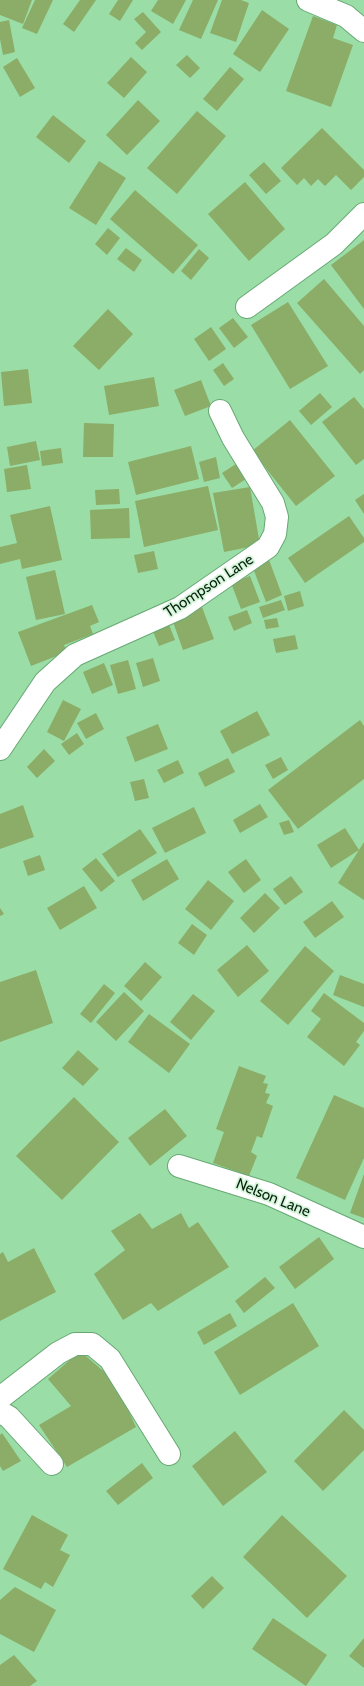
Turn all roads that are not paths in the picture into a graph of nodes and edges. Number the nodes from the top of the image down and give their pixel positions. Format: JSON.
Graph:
{"nodes":[{"id":1,"x":308,"y":0,"type":"edge"},
{"id":2,"x":364,"y":31,"type":"edge"},
{"id":3,"x":364,"y":214,"type":"edge"},
{"id":4,"x":246,"y":307,"type":"dead end"},
{"id":5,"x":220,"y":411,"type":"dead end"},
{"id":6,"x":0,"y":749,"type":"edge"},
{"id":7,"x":179,"y":1166,"type":"dead end"},
{"id":8,"x":364,"y":1237,"type":"edge"},
{"id":9,"x":0,"y":1398,"type":"edge"},
{"id":10,"x":0,"y":1412,"type":"edge"},
{"id":11,"x":169,"y":1454,"type":"dead end"},
{"id":12,"x":52,"y":1464,"type":"dead end"}],
"edges":[{"from":1,"to":2,"type":"street"},
{"from":3,"to":4,"type":"street"},
{"from":5,"to":6,"type":"street","name":"Thompson Lane"},
{"from":7,"to":8,"type":"street","name":"Nelson Lane"},
{"from":9,"to":11,"type":"street"},
{"from":10,"to":12,"type":"street"}]}
